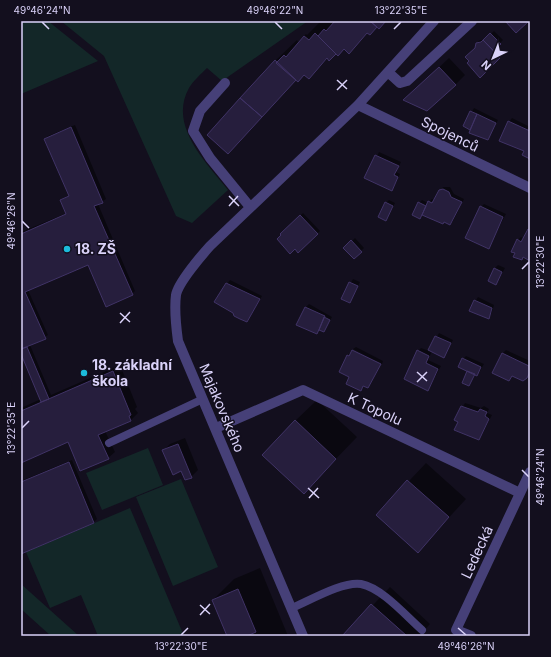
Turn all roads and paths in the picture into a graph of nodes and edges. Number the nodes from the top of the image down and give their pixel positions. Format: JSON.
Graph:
{"nodes":[{"id":1,"x":434,"y":21,"type":"edge"},
{"id":2,"x":472,"y":21,"type":"edge"},
{"id":3,"x":388,"y":72,"type":"junction"},
{"id":4,"x":225,"y":83,"type":"dead end"},
{"id":5,"x":358,"y":105,"type":"junction"},
{"id":6,"x":530,"y":188,"type":"edge"},
{"id":7,"x":250,"y":207,"type":"junction"},
{"id":8,"x":203,"y":400,"type":"junction"},
{"id":9,"x":216,"y":428,"type":"junction"},
{"id":10,"x":109,"y":443,"type":"dead end"},
{"id":11,"x":530,"y":472,"type":"edge"},
{"id":12,"x":520,"y":493,"type":"junction"},
{"id":13,"x":292,"y":608,"type":"junction"},
{"id":14,"x":422,"y":630,"type":"dead end"},
{"id":15,"x":303,"y":636,"type":"edge"},
{"id":16,"x":471,"y":636,"type":"edge"}],
"edges":[{"from":1,"to":3,"type":"street","name":"Majakovského"},
{"from":2,"to":3,"type":"street"},
{"from":3,"to":5,"type":"street","name":"Majakovského"},
{"from":4,"to":7,"type":"street"},
{"from":5,"to":6,"type":"street","name":"Spojenců"},
{"from":5,"to":7,"type":"street","name":"Majakovského"},
{"from":7,"to":8,"type":"street","name":"Majakovského"},
{"from":8,"to":9,"type":"street","name":"Majakovského"},
{"from":8,"to":10,"type":"lane"},
{"from":9,"to":12,"type":"street","name":"K Topolu"},
{"from":9,"to":13,"type":"street","name":"Majakovského"},
{"from":11,"to":12,"type":"street","name":"Ledecká"},
{"from":12,"to":16,"type":"street","name":"Ledecká"},
{"from":13,"to":14,"type":"lane"},
{"from":13,"to":15,"type":"street","name":"Majakovského"}]}
